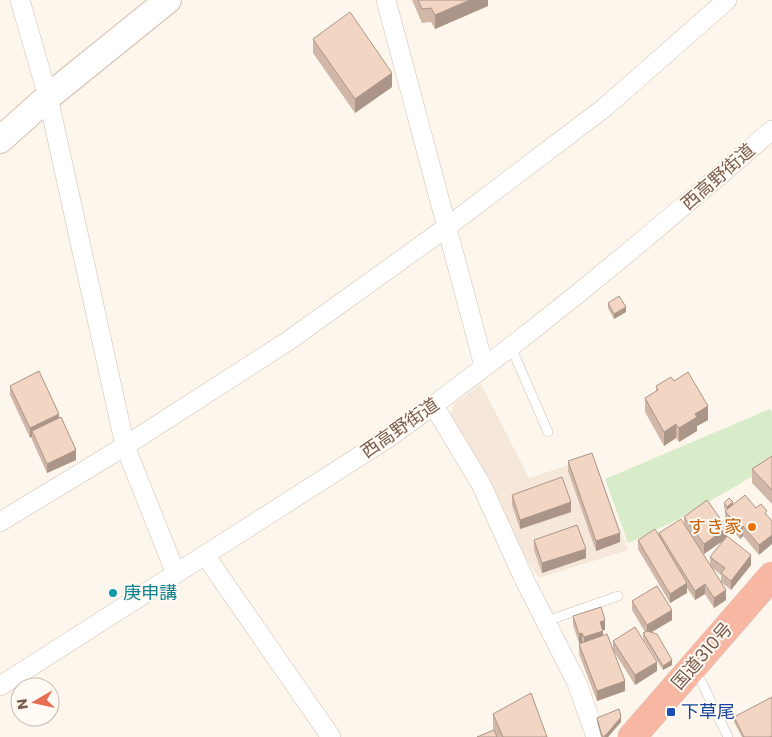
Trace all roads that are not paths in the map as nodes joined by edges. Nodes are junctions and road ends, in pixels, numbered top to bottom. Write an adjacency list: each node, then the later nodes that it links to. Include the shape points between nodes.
1 (20, 0): 5 (street)
2 (168, 0): 5 (street)
3 (386, 0): 8 (street)
4 (727, 0): 8 (street, via 604,108)
5 (48, 98): 7 (street); 13 (street)
6 (772, 130): 9 (street, 西高野街道, via 654,232)
7 (0, 140)
8 (447, 228): 10 (street); 13 (street, via 288,341)
9 (511, 346): 10 (street, 西高野街道); 12 (lane)
10 (484, 366): 11 (street, 西高野街道)
11 (434, 406): 15 (street, 西高野街道); 19 (street, via 481,484)
12 (548, 432)
13 (125, 446): 14 (street); 16 (street)
14 (0, 522)
15 (205, 555): 16 (street, 西高野街道); 23 (street)
16 (176, 574): 21 (street, 西高野街道)
17 (772, 576): 20 (highway, 国道310号)
18 (618, 596): 19 (lane)
19 (548, 623): 24 (street, via 578,683)
20 (691, 669): 22 (highway, 国道310号); 25 (lane, via 701,681)
21 (0, 686)
22 (642, 734)
23 (331, 737)
24 (596, 737)
25 (728, 737)

